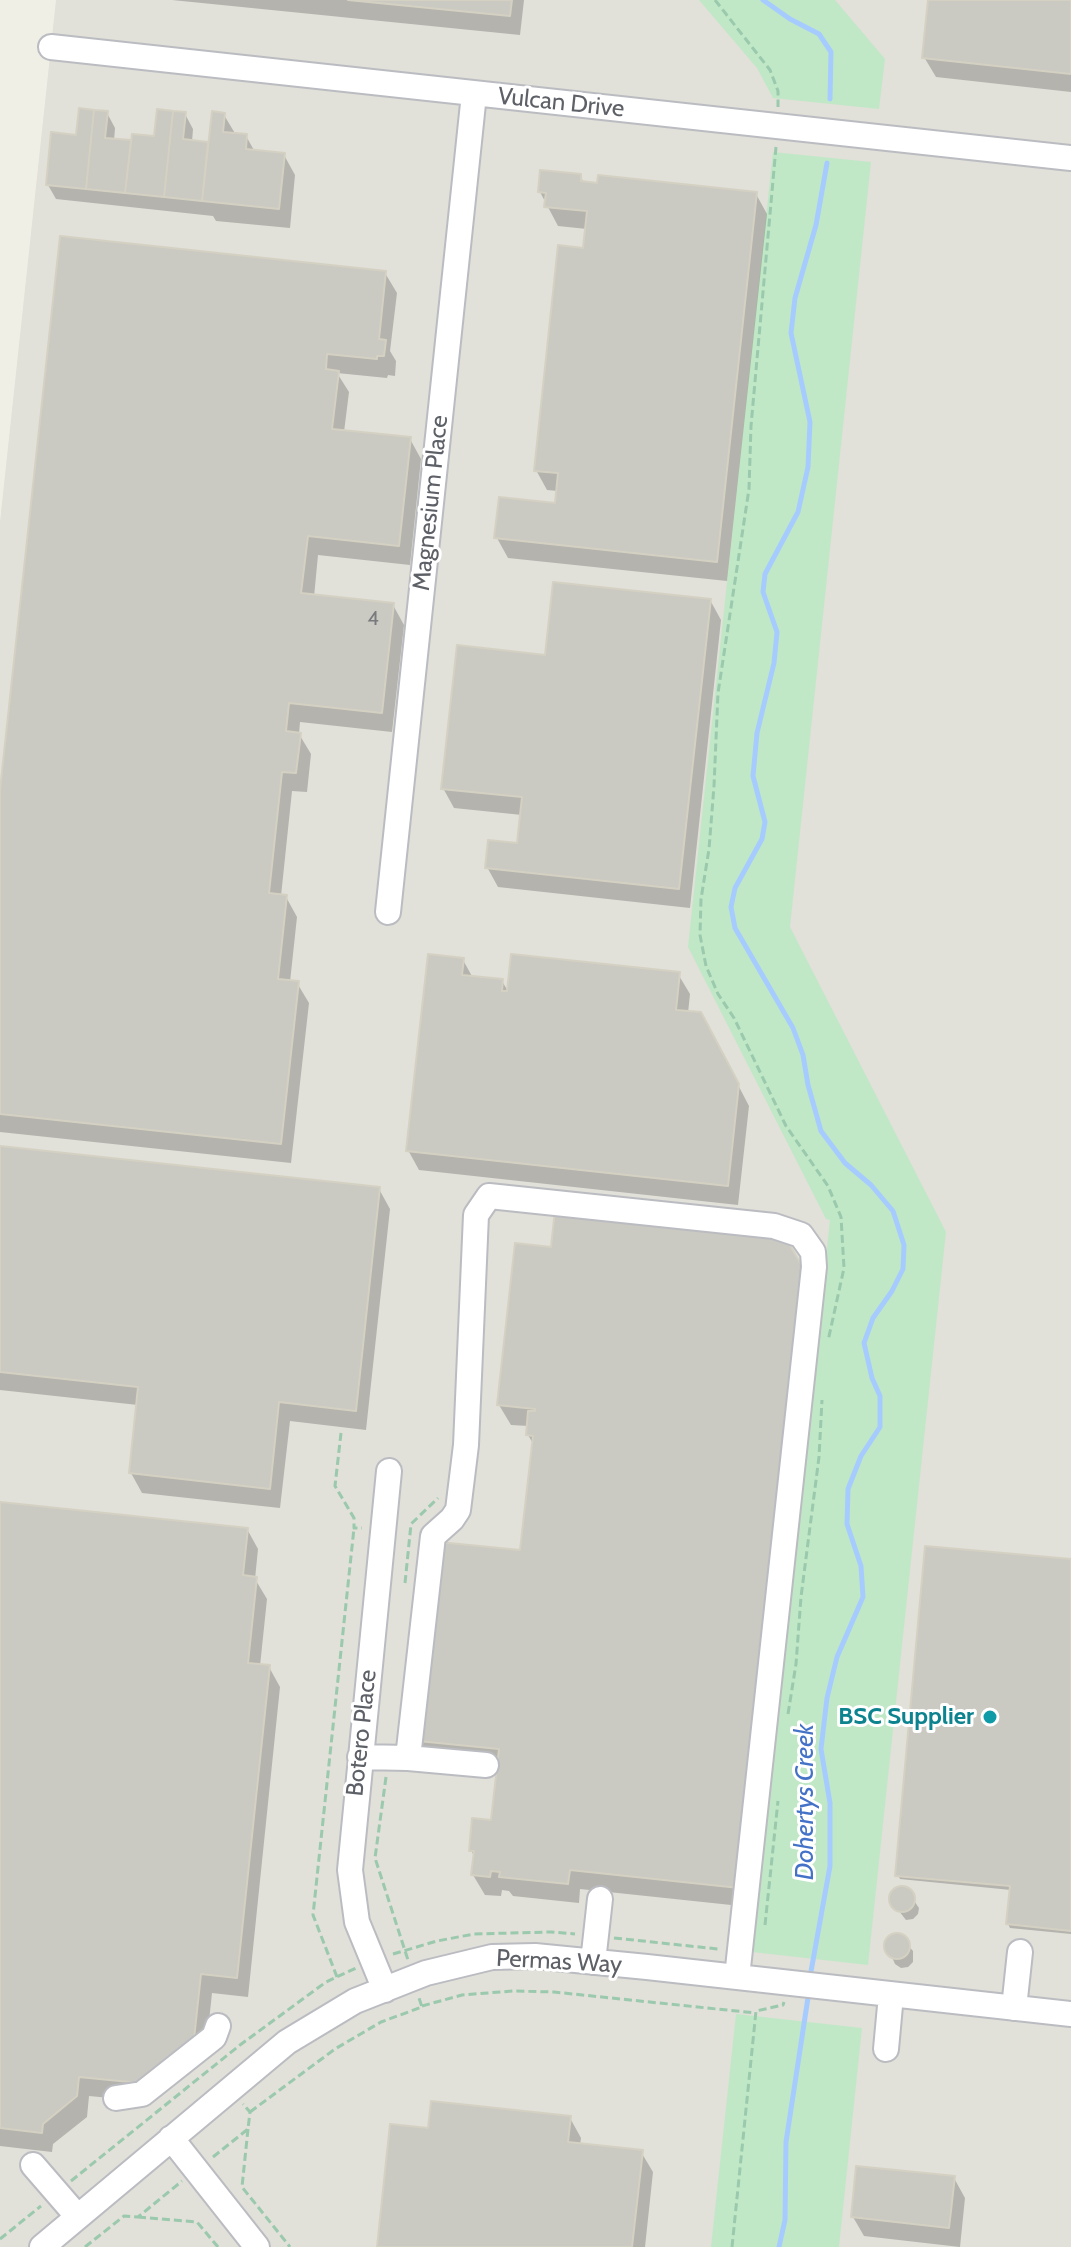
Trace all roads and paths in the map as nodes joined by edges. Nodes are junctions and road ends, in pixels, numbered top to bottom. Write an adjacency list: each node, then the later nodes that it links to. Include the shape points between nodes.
1 (715, 0): 4 (path, via 770,70 778,91)
2 (51, 47): 3 (street, Vulcan Drive)
3 (474, 94): 4 (street, Vulcan Drive); 6 (street, Magnesium Place)
4 (777, 126): 5 (street, Vulcan Drive); 7 (path, via 749,489 718,693 700,935 718,994 786,1126 828,1186 841,1217 844,1268)
5 (1071, 158)
6 (388, 912)
7 (826, 1350)
8 (822, 1395): 15 (path)
9 (341, 1433): 12 (path, via 335,1486 354,1518)
10 (389, 1471): 13 (street, Botero Place)
11 (439, 1498): 14 (path, via 411,1524)
12 (354, 1528): 13 (path); 24 (path, via 313,1915)
13 (383, 1529): 16 (street, Botero Place)
14 (404, 1593)
15 (787, 1717)
16 (360, 1757): 17 (street); 28 (street, Botero Place, via 352,1897)
17 (398, 1758): 18 (street); 25 (street, via 433,1536 458,1510 466,1445 476,1215 482,1204 489,1196 505,1196 774,1226 801,1235 813,1252 814,1267); 26 (path, via 375,1858)
18 (486, 1765)
19 (778, 1802): 21 (path)
20 (600, 1899): 23 (street)
21 (764, 1932)
22 (1020, 1952): 31 (street)
23 (593, 1962): 25 (street, Permas Way); 26 (street, Permas Way, via 492,1957)
24 (337, 1977)
25 (737, 1977): 27 (street, Permas Way)
26 (414, 1978): 28 (street, Permas Way); 30 (path)
27 (785, 1983): 29 (street, Permas Way); 32 (path, via 783,2005)
28 (385, 1990): 39 (street, Permas Way, via 355,2001 287,2042)
29 (891, 1995): 31 (street, Permas Way); 35 (street)
30 (422, 2006): 32 (path, via 462,1995 513,1991); 37 (path, via 335,2049)
31 (1014, 2008): 33 (street, Permas Way)
32 (756, 2013): 47 (path)
33 (1071, 2014)
34 (218, 2026): 36 (street, via 214,2037 142,2094)
35 (886, 2049)
36 (116, 2098)
37 (250, 2112)
38 (248, 2129): 46 (path, via 242,2187)
39 (171, 2138): 41 (street, Permas Way); 45 (street)
40 (33, 2165): 41 (street)
41 (78, 2217): 43 (street, Permas Way)
42 (138, 2217): 44 (path, via 197,2222)
43 (42, 2247)
44 (218, 2247)
45 (257, 2247)
46 (290, 2247)
47 (732, 2247)

